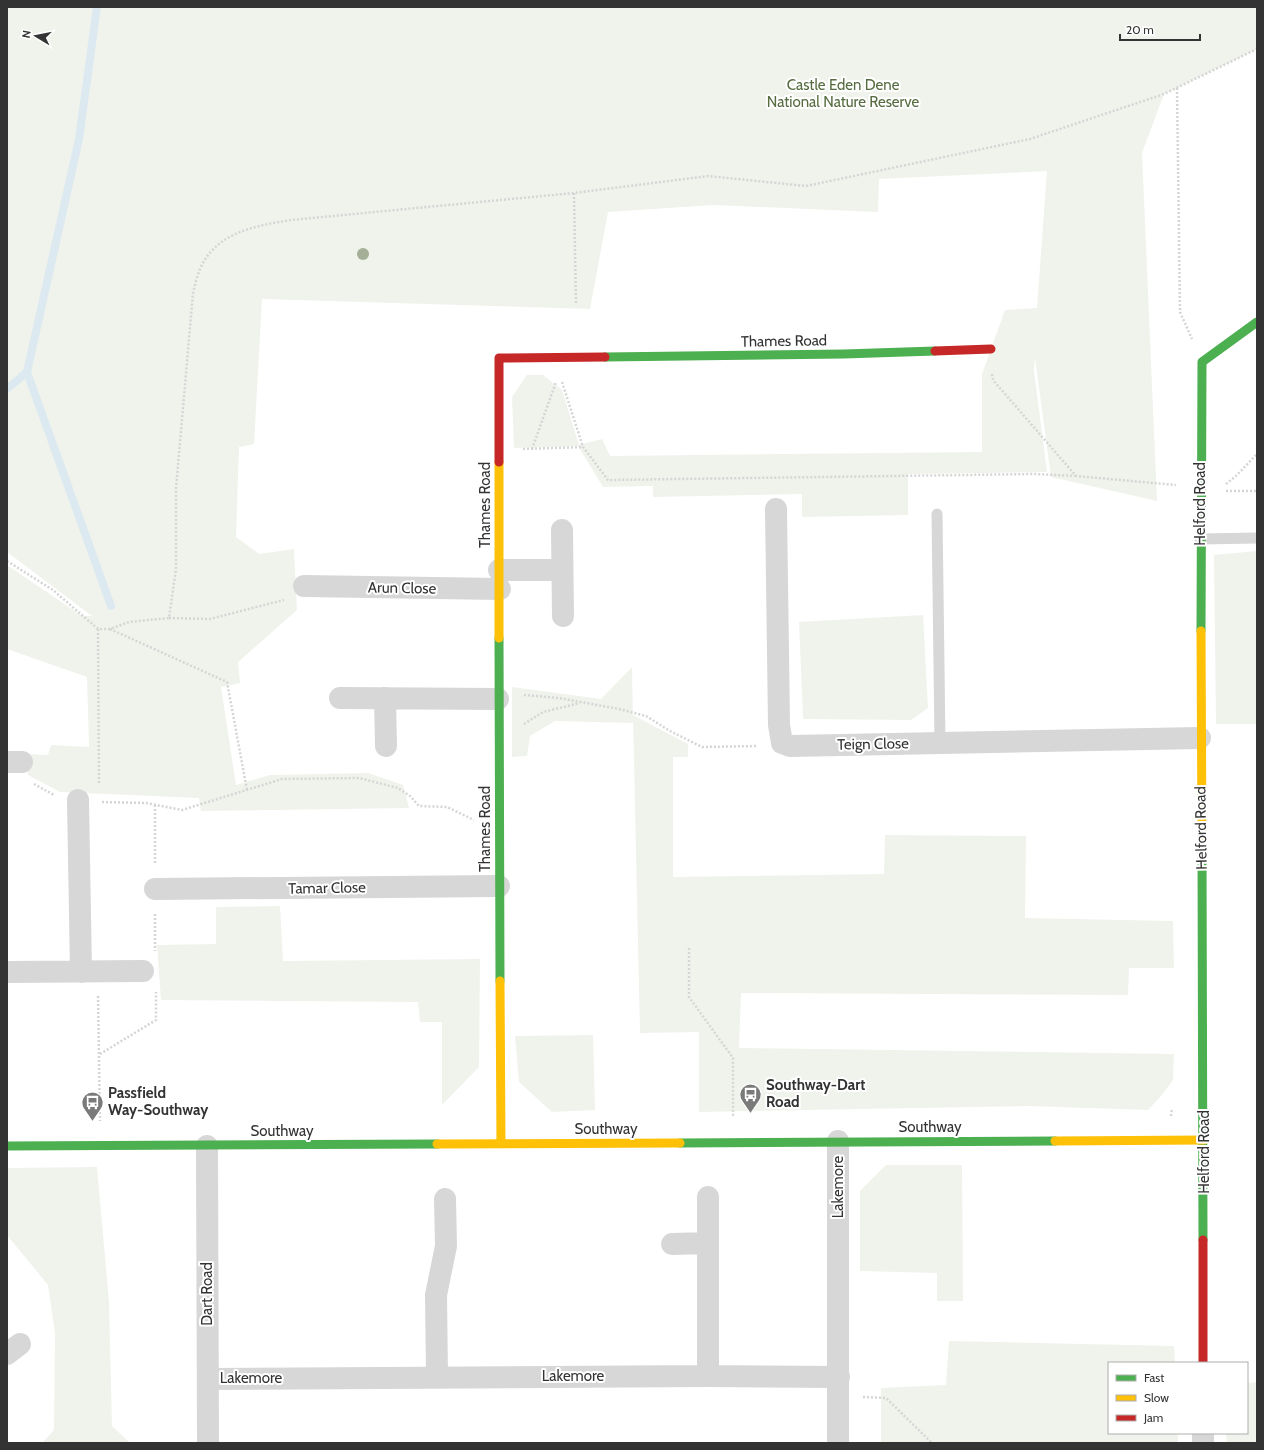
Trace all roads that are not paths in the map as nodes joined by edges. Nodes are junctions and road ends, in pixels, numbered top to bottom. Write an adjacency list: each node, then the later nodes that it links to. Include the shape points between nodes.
1 (1257, 322): 7 (street, Helford Road, via 1202,362)
2 (991, 349): 9 (street, Thames Road, via 844,354 499,358)
3 (776, 508): 16 (street, Teign Close, via 779,725 782,743 790,746)
4 (937, 514): 16 (lane)
5 (562, 530): 8 (street)
6 (1257, 538): 7 (lane)
7 (1200, 539): 15 (street, Helford Road)
8 (562, 570): 9 (street, Arun Close); 11 (street)
9 (500, 579): 10 (street, Arun Close); 14 (street, Thames Road)
10 (296, 593)
11 (563, 616)
12 (340, 698): 13 (street)
13 (385, 698): 14 (street); 17 (street)
14 (498, 698): 19 (street, Thames Road)
15 (1200, 738): 16 (street, Teign Close); 24 (street, Helford Road)
16 (940, 743)
17 (386, 746)
18 (88, 801): 23 (street)
19 (499, 886): 20 (street, Tamar Close); 26 (street, Thames Road)
20 (155, 889)
21 (149, 965): 23 (street)
22 (7, 972): 23 (street)
23 (89, 972)
24 (1204, 1140): 25 (street, Southway); 33 (street, Helford Road)
25 (838, 1141): 26 (street, Southway); 37 (street, Lakemore)
26 (501, 1144): 28 (street, Southway)
27 (7, 1146): 28 (street, Southway)
28 (207, 1146): 36 (street, Dart Road)
29 (708, 1196): 31 (street)
30 (445, 1199): 35 (street, via 446,1246 436,1295)
31 (708, 1243): 32 (street); 34 (street)
32 (672, 1244)
33 (1203, 1362)
34 (708, 1376): 35 (street, Lakemore); 37 (street, Lakemore)
35 (438, 1377): 36 (street, Lakemore)
36 (208, 1379): 38 (street, Dart Road)
37 (839, 1385): 39 (street, Lakemore)
38 (208, 1443)
39 (838, 1443)

